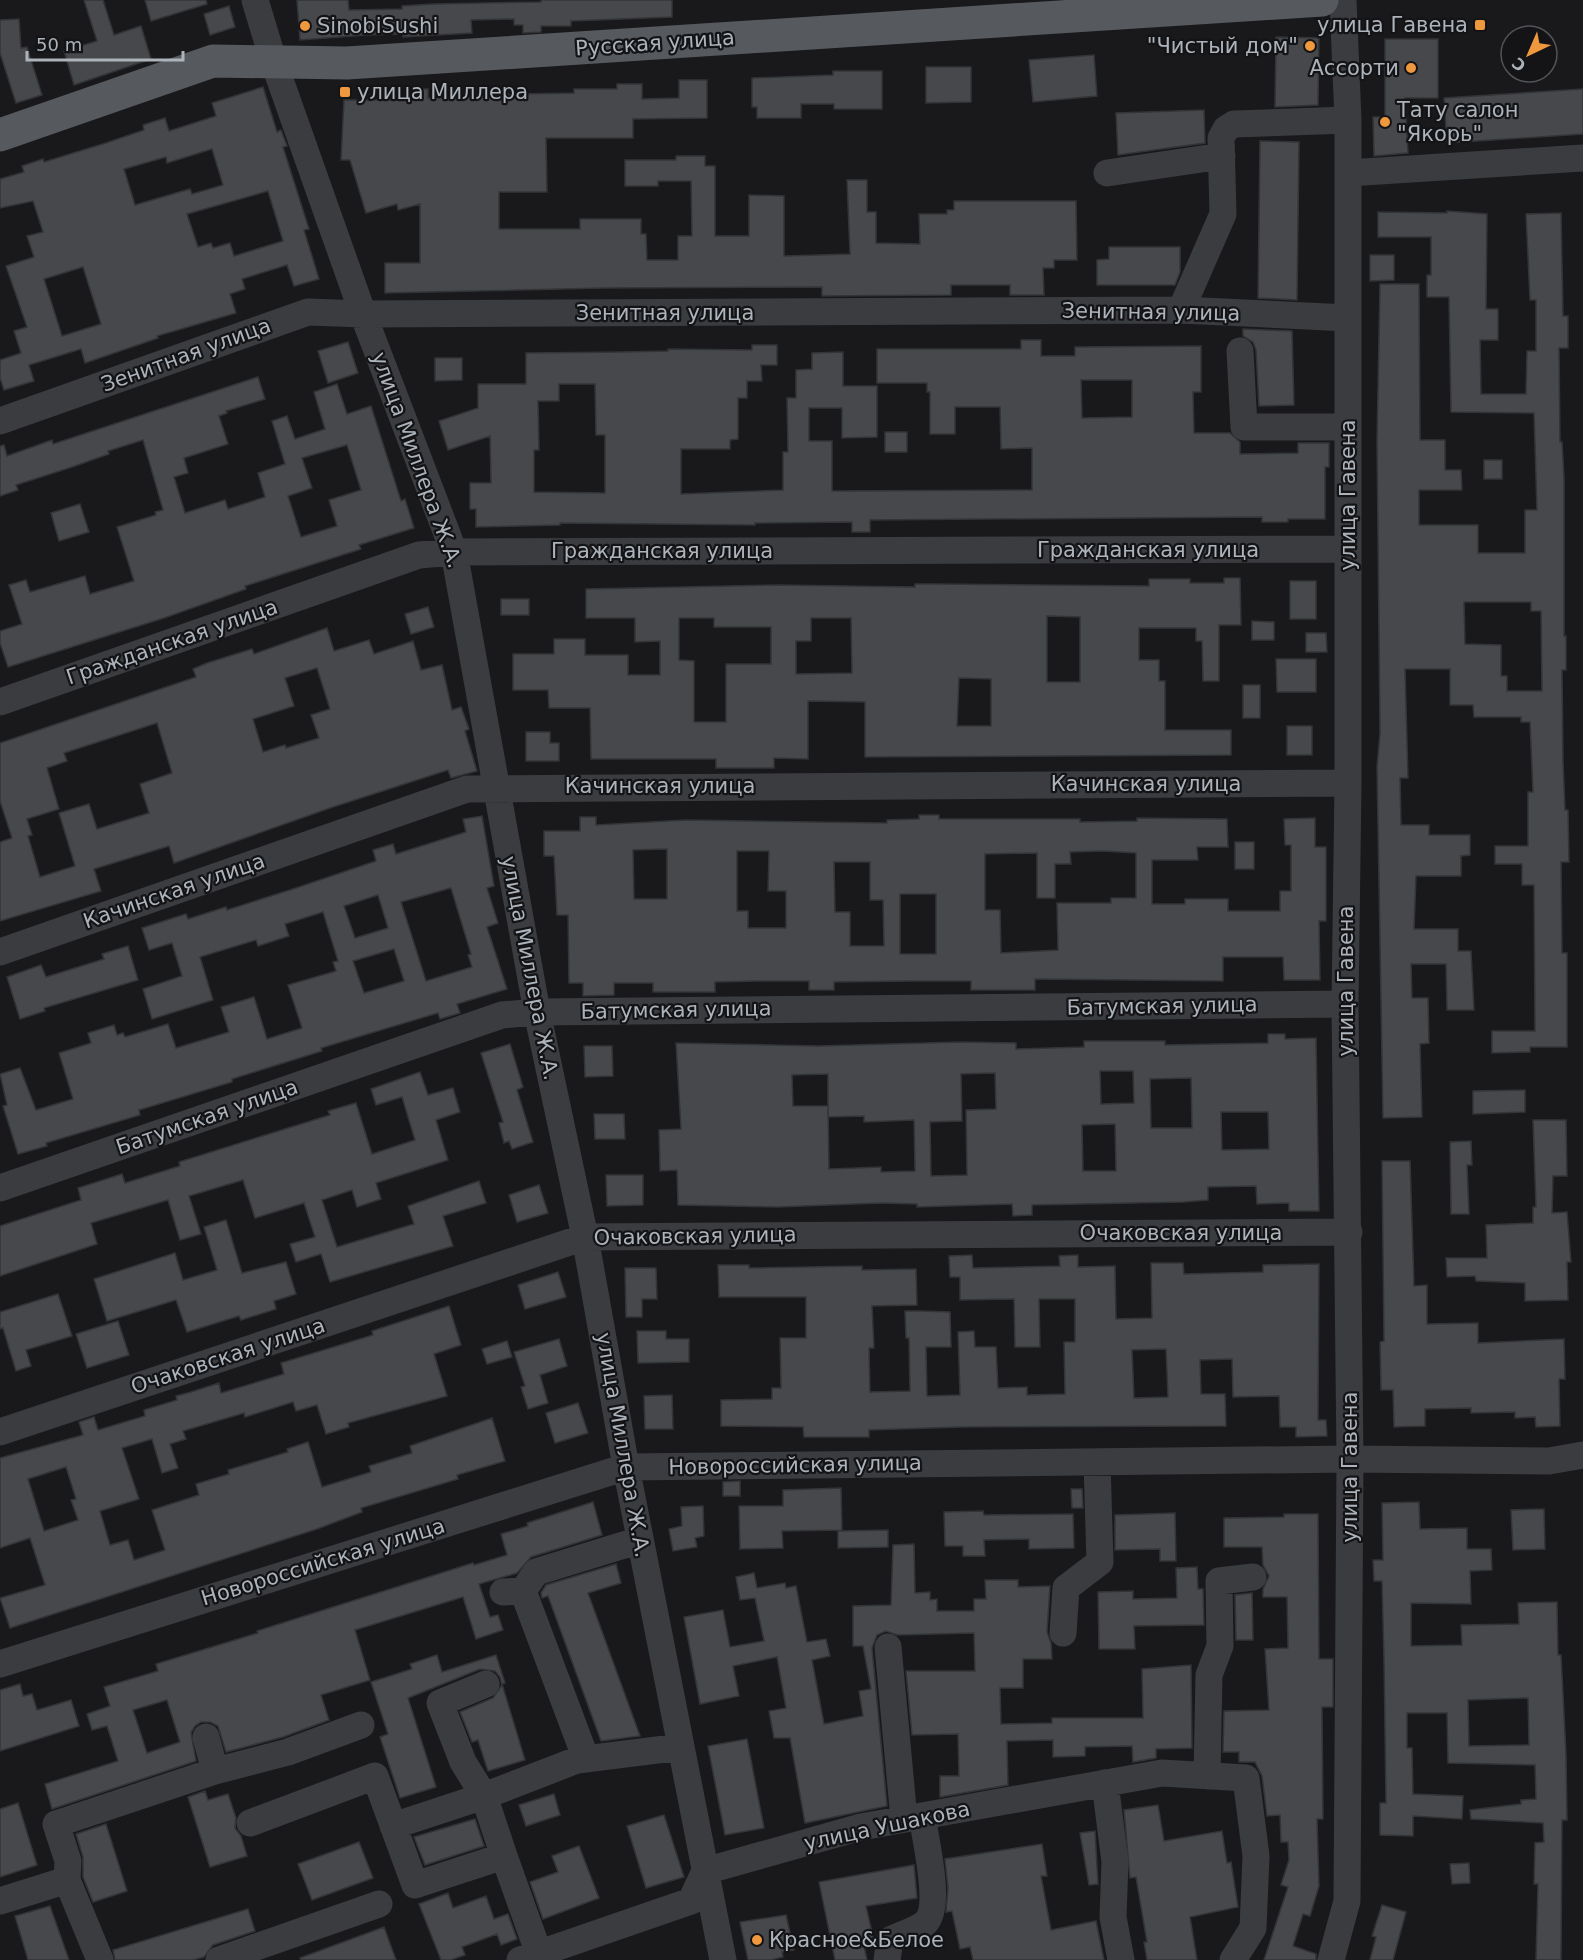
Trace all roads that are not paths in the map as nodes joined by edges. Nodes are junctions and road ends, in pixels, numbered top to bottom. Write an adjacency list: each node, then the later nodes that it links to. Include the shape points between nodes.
1 (255, 0): 4 (street, улица Миллера Ж.А.)
2 (1322, 0): 4 (main road, Русская улица, via 347,63)
3 (1343, 0): 5 (street, улица Гавена)
4 (273, 60): 6 (main road, Русская улица, via 213,61); 12 (street, улица Миллера Ж.А.)
5 (1348, 120): 7 (street, via 1234,123 1221,138); 10 (street, улица Гавена)
6 (0, 135)
7 (1222, 156): 9 (street); 11 (street, via 1223,214)
8 (1583, 158): 10 (street)
9 (1107, 173)
10 (1348, 173): 13 (street, улица Гавена)
11 (1181, 310): 12 (street, Зенитная улица); 13 (street, Зенитная улица)
12 (363, 314): 15 (street, Зенитная улица, via 308,312); 18 (street, улица Миллера Ж.А.)
13 (1348, 318): 16 (street, улица Гавена)
14 (1239, 351): 16 (street, via 1244,427)
15 (0, 421)
16 (1348, 427): 17 (street, улица Гавена)
17 (1348, 549): 18 (street, Гражданская улица); 20 (street, улица Гавена)
18 (454, 552): 19 (street, Гражданская улица, via 419,555); 21 (street, улица Миллера Ж.А.)
19 (0, 702)
20 (1348, 783): 21 (street, Качинская улица); 23 (street, улица Гавена)
21 (494, 787): 22 (street, Качинская улица, via 467,789); 24 (street, улица Миллера Ж.А.)
22 (0, 952)
23 (1345, 1004): 24 (street, Батумская улица); 26 (street, улица Гавена)
24 (537, 1012): 25 (street, Батумская улица, via 502,1015); 27 (street, улица Миллера Ж.А.)
25 (0, 1188)
26 (1349, 1232): 27 (street, Очаковская улица); 30 (street, улица Гавена)
27 (585, 1237): 28 (street, Очаковская улица); 32 (street, улица Миллера Ж.А.)
28 (0, 1432)
29 (1583, 1455): 30 (street, Новороссийская улица, via 1549,1461)
30 (1350, 1459): 31 (street, Новороссийская улица); 62 (street, улица Гавена, via 1347,1901)
31 (1097, 1462): 32 (street, Новороссийская улица); 35 (street, via 1100,1562 1066,1588)
32 (626, 1467): 33 (street, улица Миллера Ж.А.); 37 (street, Новороссийская улица)
33 (640, 1540): 41 (street, улица Миллера Ж.А.); 42 (street, via 536,1572 513,1592)
34 (1253, 1577): 44 (street, via 1219,1581 1220,1646 1209,1674)
35 (1063, 1633)
36 (888, 1647): 47 (street)
37 (0, 1664)
38 (486, 1684): 46 (street, via 440,1703 463,1762)
39 (362, 1725): 43 (street, via 288,1752)
40 (206, 1737): 43 (street)
41 (681, 1747): 42 (street); 51 (street, улица Миллера Ж.А.)
42 (586, 1760): 46 (street)
43 (215, 1771): 52 (street, via 56,1824 68,1861)
44 (1207, 1776): 45 (street, улица Ушакова, via 1162,1773); 61 (street, улица Ушакова, via 1246,1778 1256,1856 1253,1928)
45 (1105, 1783): 47 (street, улица Ушакова); 60 (street, via 1115,1862 1113,1917)
46 (484, 1796): 49 (street); 50 (street)
47 (913, 1818): 51 (street, улица Ушакова, via 861,1827); 59 (street, via 932,1882 933,1911 925,1924 890,1940)
48 (250, 1823): 49 (street, via 375,1776)
49 (393, 1826): 50 (street, via 414,1885)
50 (504, 1857): 55 (street)
51 (705, 1871): 55 (street, via 691,1901); 58 (street, улица Миллера Ж.А.)
52 (67, 1880): 53 (street); 56 (street)
53 (0, 1901)
54 (379, 1904): 57 (street)
55 (530, 1957)
56 (100, 1960)
57 (219, 1960)
58 (723, 1960)
59 (887, 1960)
60 (1121, 1960)
61 (1233, 1960)
62 (1331, 1960)

